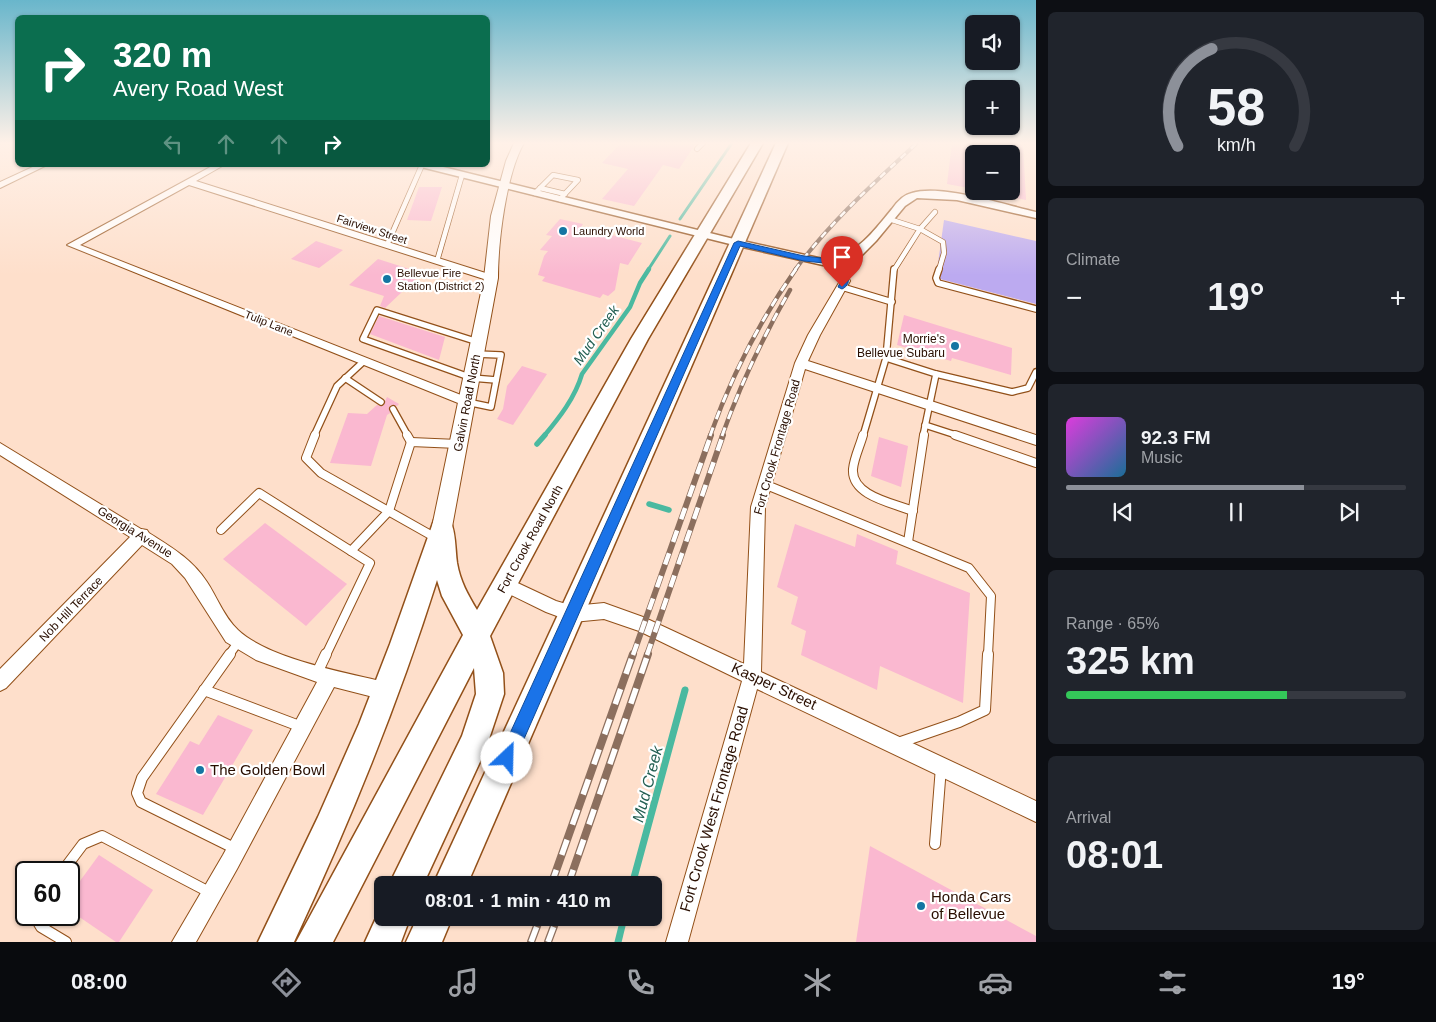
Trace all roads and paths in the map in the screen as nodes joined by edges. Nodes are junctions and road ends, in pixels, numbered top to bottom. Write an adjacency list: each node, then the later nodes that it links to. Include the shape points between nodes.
1 (180, 187): 30 (street, Tulip Lane, via 72,245)
2 (205, 187): 21 (street, Fairview Street)
3 (413, 187): 21 (lane)
4 (459, 187): 22 (lane)
5 (499, 187): 11 (street)
6 (512, 187): 11 (main road, Galvin Road North)
7 (542, 187): 12 (lane)
8 (571, 187): 13 (lane)
9 (731, 187): 19 (main road, Fort Crook Road North)
10 (763, 187): 20 (main road)
11 (511, 191): 12 (street); 24 (main road, Galvin Road North, via 491,246)
12 (538, 191): 13 (street)
13 (562, 197): 19 (street)
14 (935, 212): 18 (lane)
15 (1036, 215): 16 (street, via 958,198 918,194 906,199)
16 (889, 219): 18 (lane); 23 (street, via 860,252)
17 (508, 227): 24 (main road, Galvin Road North, via 502,254)
18 (920, 229): 26 (lane, via 894,268); 27 (lane, via 938,236 944,243 936,278 938,283)
19 (702, 235): 20 (street); 56 (main road, Fort Crook Road North, via 602,406)
20 (738, 243): 23 (street); 57 (main road)
21 (387, 245): 22 (street, Fairview Street)
22 (437, 261): 24 (street, Fairview Street)
23 (836, 262): 25 (street, via 845,281)
24 (491, 278): 28 (main road, Galvin Road North)
25 (842, 287): 26 (lane); 31 (street, Fort Crook Frontage Road)
26 (892, 302): 29 (lane)
27 (1036, 309)
28 (478, 348): 35 (main road, Galvin Road North); 35 (lane, via 378,310 363,339); 36 (lane, via 501,355)
29 (886, 358): 33 (lane); 37 (lane)
30 (364, 361): 34 (lane); 39 (street, Tulip Lane)
31 (801, 363): 37 (street); 48 (street, Fort Crook Frontage Road)
32 (1036, 372): 33 (lane, via 1030,387 1012,392)
33 (936, 374): 40 (lane)
34 (345, 378): 38 (lane); 50 (lane, via 337,386 306,458 322,473)
35 (472, 378): 36 (lane); 39 (main road, Galvin Road North)
36 (496, 380): 39 (lane, via 491,407)
37 (878, 388): 40 (street); 49 (lane, via 853,470 857,485 863,492)
38 (382, 402)
39 (467, 402): 45 (main road, Galvin Road North)
40 (929, 405): 42 (lane); 43 (street)
41 (393, 409): 44 (lane)
42 (925, 425): 47 (lane); 49 (lane)
43 (1036, 440)
44 (411, 442): 45 (lane); 50 (lane)
45 (459, 444): 52 (main road, Galvin Road North)
46 (0, 448): 53 (street, Georgia Avenue)
47 (1036, 463)
48 (764, 484): 54 (lane); 61 (street, Fort Crook Frontage Road, via 756,520)
49 (913, 510): 54 (lane)
50 (389, 511): 52 (lane); 55 (lane)
51 (221, 530): 55 (lane, via 259,493)
52 (440, 533): 58 (main road, via 451,588); 64 (main road)
53 (142, 535): 59 (street, Georgia Avenue, via 189,571 222,624); 62 (street, Nob Hill Terrace)
54 (908, 542): 66 (lane, via 970,568 991,596 985,710)
55 (351, 551): 60 (lane, via 370,563)
56 (505, 584): 57 (street, Kasper Street); 58 (main road, Fort Crook Road North)
57 (572, 614): 61 (street, Kasper Street, via 604,611 618,615); 73 (main road)
58 (477, 636): 72 (main road, via 489,673 490,694 485,715); 82 (main road, Fort Crook Road North)
59 (239, 641): 60 (street, Georgia Avenue, via 263,654); 63 (lane)
60 (323, 675): 64 (street, Georgia Avenue); 65 (street)
61 (752, 676): 66 (street, Kasper Street); 78 (street, Fort Crook West Frontage Road)
62 (0, 682)
63 (204, 690): 65 (lane); 70 (lane, via 142,778 136,789 137,796 141,802)
64 (386, 691): 81 (main road, via 348,785)
65 (304, 727): 70 (street)
66 (895, 744): 67 (street, Kasper Street)
67 (941, 766): 68 (street, Kasper Street); 69 (lane)
68 (1036, 812)
69 (935, 844)
70 (237, 850): 74 (street)
71 (70, 861): 74 (lane, via 82,844 90,838 102,836)
72 (410, 876)
73 (454, 876)
74 (212, 893): 80 (street)
75 (40, 926): 79 (lane)
76 (390, 926): 83 (main road)
77 (431, 926): 84 (main road)
78 (679, 941)
79 (66, 942)
80 (183, 942)
81 (276, 942)
82 (314, 942)
83 (383, 942)
84 (424, 942)

